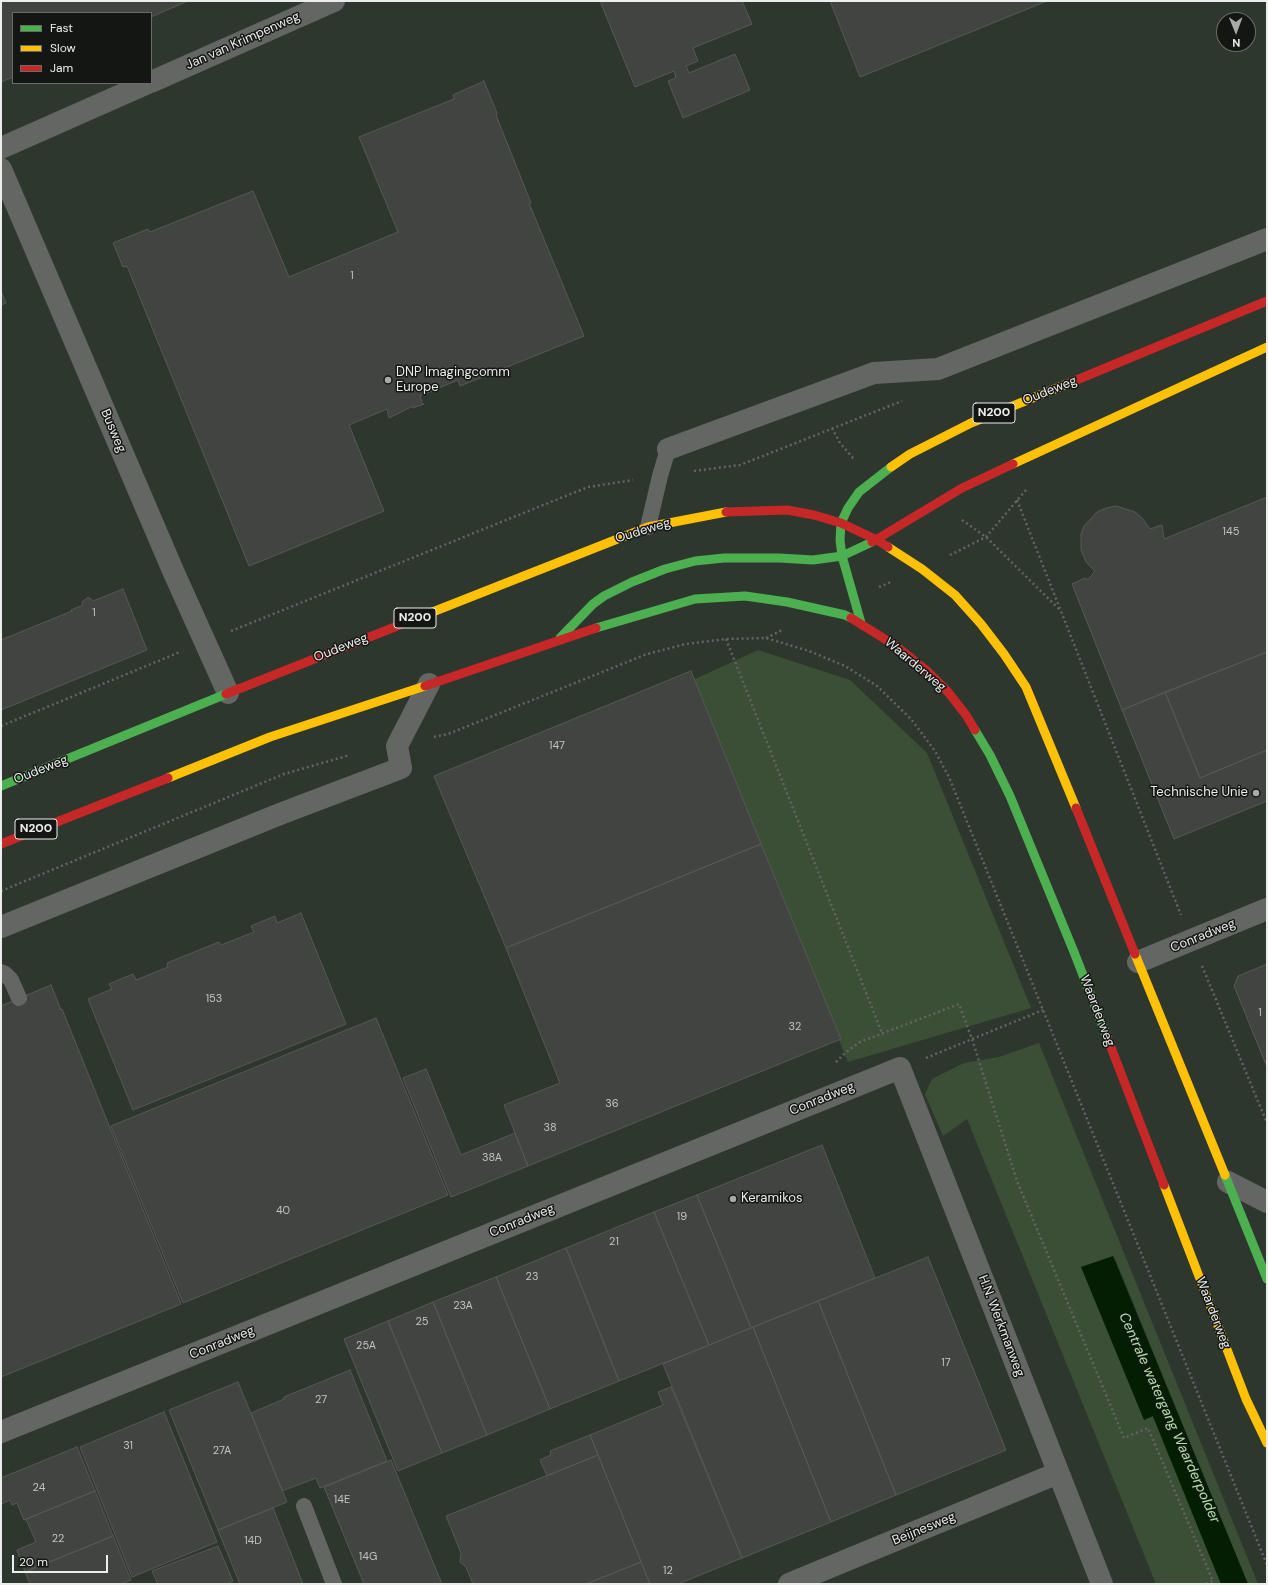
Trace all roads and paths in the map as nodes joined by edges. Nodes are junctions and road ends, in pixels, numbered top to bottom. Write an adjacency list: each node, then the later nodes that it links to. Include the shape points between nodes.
1 (334, 1): 2 (street, Jan van Krimpenweg)
2 (152, 82)
3 (146, 84): 4 (street)
4 (1, 148)
5 (1, 169): 21 (street, Busweg)
6 (1267, 239): 10 (street, via 938,369 874,373)
7 (1267, 301): 13 (main road, Oudeweg / N200, via 939,438 883,472 859,492)
8 (1267, 347): 16 (main road, N200, via 962,488)
9 (908, 398): 11 (path, via 740,465)
10 (668, 449): 11 (lane)
11 (660, 476): 14 (lane); 21 (path, via 588,487)
12 (1017, 500): 18 (path)
13 (841, 523): 14 (main road, Oudeweg / N200, via 787,510 753,510 719,512); 16 (main road); 17 (main road)
14 (648, 527): 24 (main road, Oudeweg / N200)
15 (986, 537): 18 (path)
16 (877, 540): 17 (main road, N200); 34 (main road, via 922,569 955,595 990,636 1026,687)
17 (842, 556): 19 (main road); 22 (main road, N200, via 813,560 724,558 694,561 665,569 604,596)
18 (1062, 612): 33 (path)
19 (861, 623): 22 (main road, via 838,613 787,602 745,596 723,596 694,599); 47 (main road, Waarderweg, via 926,670 948,692 966,715 990,755 1010,796 1074,952 1246,1399)
20 (726, 639): 26 (path, via 686,644 647,654 448,734); 37 (path, via 766,638 809,651 845,666 877,686 911,719 935,750 949,777); 38 (path)
21 (205, 642): 24 (street, Busweg); 25 (path)
22 (556, 642): 23 (main road, N200)
23 (430, 684): 26 (street); 29 (main road, N200, via 270,737)
24 (228, 693): 28 (main road, Oudeweg / N200)
25 (1, 726)
26 (397, 746): 32 (street, via 401,768)
27 (356, 754): 30 (path, via 284,774)
28 (1, 786)
29 (1, 844)
30 (1, 891)
31 (1267, 910): 33 (street, Conradweg)
32 (1, 927)
33 (1191, 940): 34 (street, Conradweg); 42 (path)
34 (1138, 962): 43 (main road)
35 (1, 972): 36 (lane, via 11,980)
36 (19, 998)
37 (1043, 1010): 39 (path); 50 (path)
38 (882, 1033): 39 (path, via 959,1004); 41 (path, via 860,1042 830,1068)
39 (972, 1039): 40 (path); 54 (path, via 1017,1181 1124,1438 1148,1428 1213,1581)
40 (900, 1068): 41 (street, Conradweg); 48 (street, H.N. Werkmanweg)
41 (840, 1092): 46 (street, Conradweg)
42 (1267, 1122)
43 (1228, 1182): 44 (street); 45 (main road)
44 (1267, 1202)
45 (1267, 1279)
46 (1, 1432)
47 (1267, 1443)
48 (1058, 1473): 52 (street, Beijnesweg); 53 (street, H.N. Werkmanweg)
49 (304, 1506): 51 (lane)
50 (1267, 1565)
51 (334, 1584)
52 (789, 1584)
53 (1102, 1584)
54 (1205, 1584)

